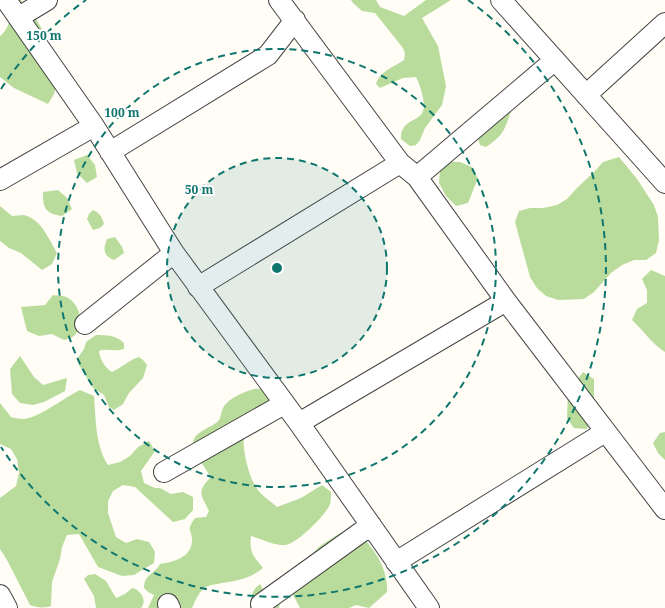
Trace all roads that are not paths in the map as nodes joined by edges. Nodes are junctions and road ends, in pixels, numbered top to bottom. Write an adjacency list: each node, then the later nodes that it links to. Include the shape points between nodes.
1 (6, 0): 5 (street)
2 (47, 0): 5 (street)
3 (279, 0): 6 (street)
4 (501, 0): 8 (street)
5 (19, 17): 10 (street)
6 (295, 20): 11 (street, via 268,55); 12 (street)
7 (665, 23): 9 (street)
8 (554, 60): 9 (street); 13 (street)
9 (586, 95): 15 (street)
10 (94, 126): 11 (street); 14 (street)
11 (110, 152): 16 (street)
12 (400, 163): 13 (street); 17 (street)
13 (417, 177): 18 (street)
14 (0, 180)
15 (665, 183)
16 (174, 253): 17 (street); 19 (street)
17 (198, 287): 20 (street)
18 (506, 301): 21 (street); 22 (street)
19 (85, 324)
20 (284, 404): 21 (street); 23 (street)
21 (299, 423): 25 (street)
22 (606, 432): 24 (street); 26 (street)
23 (164, 472)
24 (665, 509)
25 (371, 525): 26 (street); 28 (street)
26 (396, 562): 30 (street)
27 (0, 595): 29 (street)
28 (261, 604)
29 (7, 608)
30 (429, 608)

